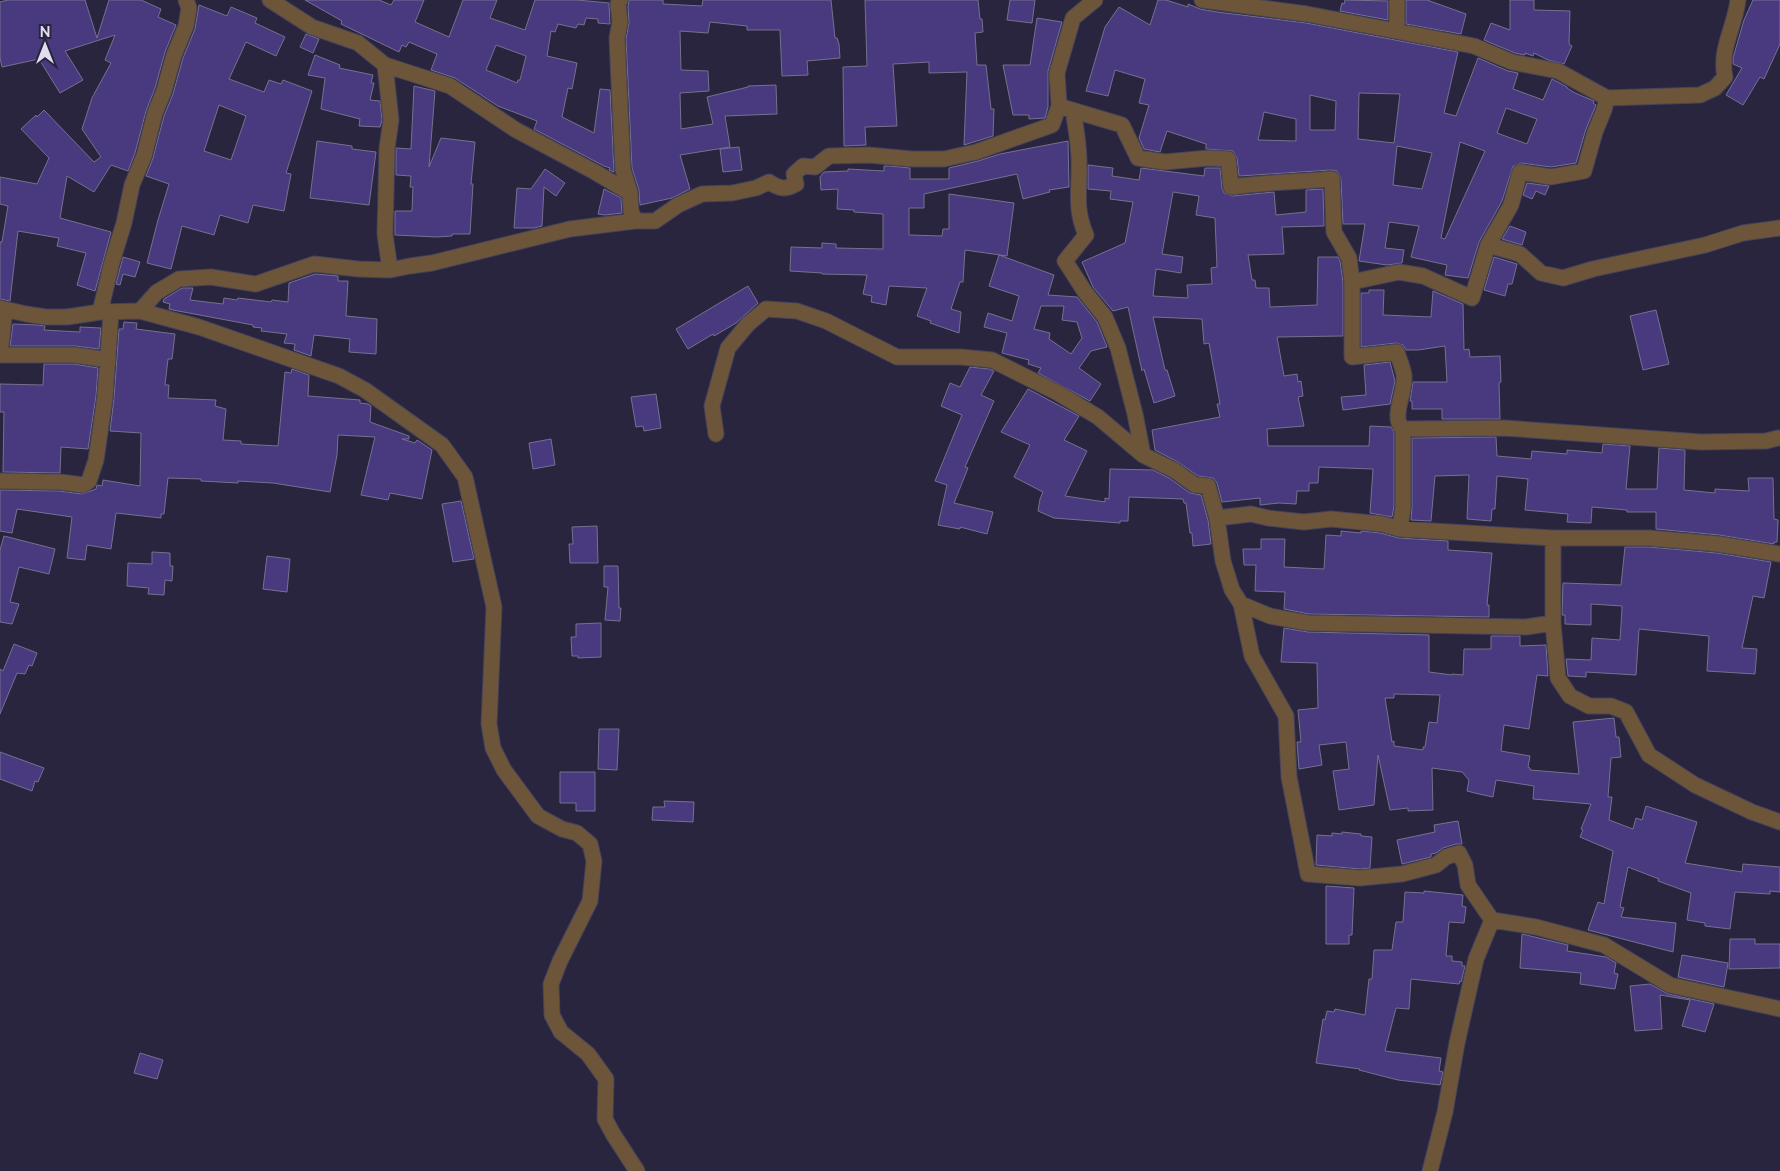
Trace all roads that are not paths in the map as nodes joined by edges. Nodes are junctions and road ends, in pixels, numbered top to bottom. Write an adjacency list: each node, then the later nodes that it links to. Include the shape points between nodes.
1 (186, 0): 20 (street, via 189,8 186,26 132,185 112,262)
2 (270, 0): 9 (street, via 312,27 358,43)
3 (620, 0): 12 (street, via 618,38 623,170)
4 (1094, 0): 11 (street, via 1073,18 1057,73)
5 (1202, 0): 8 (street, via 1307,14)
6 (1397, 0): 8 (street)
7 (1738, 0): 10 (street, via 1722,65 1725,77 1715,88 1700,95)
8 (1397, 31): 10 (street, via 1474,46 1512,62 1558,71)
9 (385, 65): 12 (street, via 450,86 516,130); 16 (street, via 391,120 385,226)
10 (1607, 98): 15 (street, via 1584,171 1551,176 1520,172 1510,205)
11 (1066, 109): 13 (street, via 1052,125 976,152 944,159 829,156 815,167 803,166 794,174 796,184 788,189 780,189 770,182 732,193 702,194 655,221); 17 (street, via 1122,125 1138,158 1165,162 1228,159 1231,187 1332,179 1334,232 1349,258); 26 (street, via 1078,136 1077,192 1086,235 1066,260 1105,318 1118,348)
12 (630, 193): 13 (street)
13 (635, 221): 16 (street, via 570,229 432,263)
14 (1780, 228): 15 (street, via 1743,233 1563,278 1541,273 1520,254)
15 (1488, 245): 17 (street, via 1472,298 1423,276 1399,272)
16 (390, 270): 19 (street, via 314,264 256,284 211,277 179,279 158,292)
17 (1352, 282): 23 (street, via 1352,357 1397,352 1404,374 1397,418)
18 (2, 308): 20 (street, via 46,317); 21 (street)
19 (140, 311): 20 (street); 37 (street, via 242,341 339,376 365,390 442,445 466,477 494,607 489,724 493,748 504,770 538,816 562,830 577,833 590,844 594,861 590,901 551,984 552,1015 561,1032 588,1054 606,1079 605,1119)
20 (106, 312): 22 (street)
21 (0, 355): 22 (street, via 75,355)
22 (108, 360): 27 (street, via 96,460 89,481 84,485)
23 (1403, 429): 25 (street, via 1504,428 1701,442); 29 (street)
24 (716, 434): 26 (street, via 712,406 728,348 766,309 797,311 826,321 897,357 992,360 1098,417)
25 (1778, 438)
26 (1143, 455): 28 (street, via 1195,485 1208,486)
27 (0, 482)
28 (1217, 518): 29 (street, via 1251,514 1295,521 1331,519 1382,524); 32 (street, via 1223,561 1232,590)
29 (1400, 529): 30 (street)
30 (1553, 538): 31 (street, via 1649,538); 33 (street)
31 (1780, 554)
32 (1241, 604): 33 (street, via 1270,616 1308,623 1526,627); 35 (street, via 1252,656 1286,716 1289,777 1308,874 1360,878 1402,874 1436,865 1459,853 1465,865 1468,885)
33 (1553, 622): 34 (street, via 1558,678 1570,696 1588,706 1611,706 1626,712 1649,755 1695,785)
34 (1780, 822)
35 (1492, 920): 36 (street, via 1536,927 1604,946 1670,985); 38 (street, via 1476,959)
36 (1780, 1010)
37 (637, 1171)
38 (1430, 1171)

